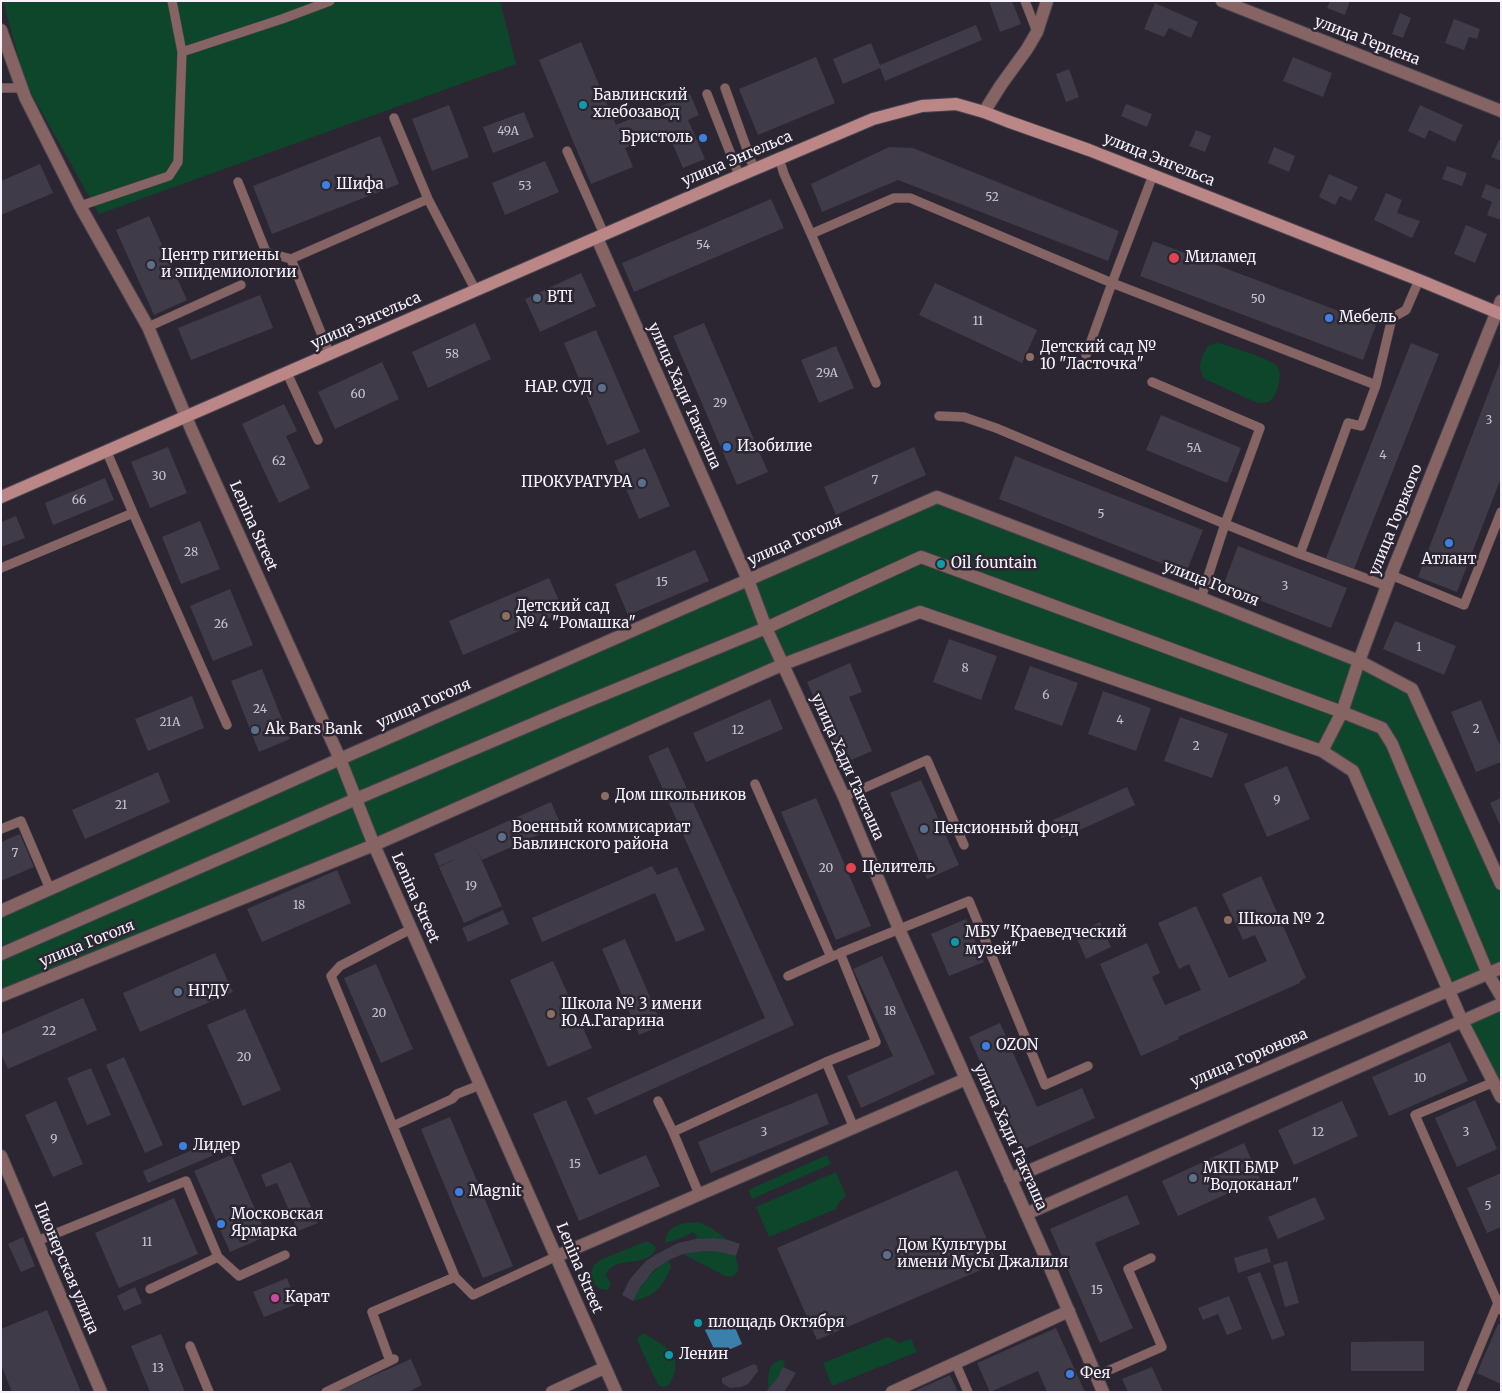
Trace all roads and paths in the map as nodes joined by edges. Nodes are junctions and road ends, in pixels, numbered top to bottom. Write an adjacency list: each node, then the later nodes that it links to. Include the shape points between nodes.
1 (172, 1): 8 (lane)
2 (330, 1): 8 (lane)
3 (1025, 1): 7 (lane)
4 (1047, 1): 7 (street)
5 (1222, 1): 13 (street, улица Герцена)
6 (1, 30): 10 (street, Lenina Street)
7 (1038, 32): 14 (street)
8 (182, 52): 23 (lane, via 178,162 169,176)
9 (1, 88): 10 (lane)
10 (22, 88): 23 (street, Lenina Street)
11 (725, 88): 18 (lane)
12 (707, 94): 19 (lane)
13 (1501, 111)
14 (984, 112): 17 (street, улица Энгельса, via 956,104 922,106 873,119); 20 (street, улица Энгельса)
15 (394, 118): 22 (lane)
16 (567, 151): 25 (lane)
17 (779, 158): 18 (street, улица Энгельса); 24 (lane)
18 (754, 169): 19 (street, улица Энгельса)
19 (739, 175): 25 (street, улица Энгельса)
20 (1153, 175): 27 (street, улица Энгельса); 28 (lane)
21 (238, 182): 26 (lane, via 266,252)
22 (428, 199): 26 (lane); 30 (lane)
23 (80, 206): 32 (street, Lenina Street)
24 (811, 234): 28 (lane, via 894,198 910,198); 37 (lane)
25 (601, 236): 30 (street, улица Энгельса); 49 (street, улица Хади Такташа)
26 (291, 259): 33 (lane)
27 (1419, 280): 31 (street, улица Энгельса); 38 (lane, via 1406,310 1392,318)
28 (1112, 282): 34 (lane); 38 (lane)
29 (241, 285): 32 (lane)
30 (476, 291): 33 (street, улица Энгельса)
31 (1499, 309): 50 (street, улица Горького)
32 (148, 327): 39 (street, Lenina Street)
33 (330, 355): 35 (street, улица Энгельса)
34 (1086, 355)
35 (287, 373): 39 (street, улица Энгельса); 41 (lane)
36 (1152, 382): 46 (lane, via 1260,428)
37 (876, 383)
38 (1376, 385): 47 (lane, via 1361,426 1348,423)
39 (186, 416): 42 (street, улица Энгельса); 58 (street, Lenina Street)
40 (939, 416): 46 (lane, via 964,417 996,428)
41 (318, 440)
42 (106, 450): 43 (street, улица Энгельса); 45 (lane)
43 (1, 497)
44 (1501, 512): 50 (lane, via 1464,605)
45 (133, 513): 48 (lane); 56 (lane)
46 (1225, 524): 47 (lane); 51 (lane)
47 (1300, 554): 50 (lane)
48 (1, 568)
49 (748, 580): 51 (street, улица Гоголя, via 937,496); 52 (street, улица Хади Такташа); 58 (street, улица Гоголя)
50 (1390, 580): 53 (street, улица Горького)
51 (1201, 598): 53 (street, улица Гоголя)
52 (766, 628): 54 (street, улица Хади Такташа); 55 (street, via 921,557); 61 (street)
53 (1359, 660): 55 (street, улица Горького); 65 (street, улица Гоголя, via 1412,689)
54 (784, 664): 57 (street, улица Гоголя, via 920,612); 60 (street, улица Хади Такташа); 64 (street, улица Гоголя)
55 (1342, 712): 57 (street, улица Горького); 73 (street, via 1382,728 1392,744)
56 (227, 725)
57 (1322, 751): 75 (street, улица Гоголя, via 1353,771)
58 (340, 759): 61 (street, Lenina Street); 66 (street, улица Гоголя)
59 (755, 784): 71 (lane)
60 (844, 797): 63 (lane, via 927,760); 69 (street, улица Хади Такташа)
61 (356, 799): 64 (street, Lenina Street); 70 (street)
62 (1, 829): 66 (lane, via 22,820)
63 (964, 845)
64 (374, 846): 68 (street, Lenina Street); 76 (street, улица Гоголя)
65 (1501, 884)
66 (50, 889): 67 (street, улица Гоголя)
67 (1, 911)
68 (411, 929): 84 (street, Lenina Street); 87 (lane, via 340,966 331,976)
69 (899, 929): 71 (lane); 81 (lane, via 969,901 1045,1085); 82 (street, улица Хади Такташа)
70 (1, 954)
71 (836, 955): 74 (lane); 80 (lane, via 876,1042)
72 (1501, 968): 73 (street, улица Горюнова)
73 (1488, 974): 75 (street, улица Горюнова); 77 (street)
74 (788, 976)
75 (1449, 990): 79 (street, улица Гоголя); 91 (street, улица Горюнова)
76 (1, 996)
77 (1501, 996)
78 (1501, 1004): 79 (street)
79 (1462, 1021): 83 (street, улица Гоголя); 93 (street)
80 (826, 1062): 88 (lane); 89 (lane)
81 (1088, 1066)
82 (966, 1079): 88 (street); 91 (street, улица Хади Такташа)
83 (1494, 1082): 85 (street, улица Гоголя); 101 (lane, via 1415,1115)
84 (480, 1084): 87 (lane); 96 (street, Lenina Street)
85 (1501, 1097)
86 (658, 1101): 89 (lane)
87 (393, 1126): 99 (lane)
88 (854, 1128): 92 (street)
89 (673, 1132): 92 (lane)
90 (1, 1156): 94 (street, Пионерская улица)
91 (1010, 1179): 93 (street, улица Хади Такташа)
92 (699, 1194): 96 (street)
93 (1026, 1214): 102 (street, улица Хади Такташа)
94 (37, 1241): 97 (lane, via 186,1181); 107 (street, Пионерская улица)
95 (285, 1255): 97 (lane, via 239,1276)
96 (557, 1256): 99 (lane, via 473,1295); 105 (street, Lenina Street)
97 (218, 1257): 100 (lane)
98 (1151, 1258): 106 (lane, via 1128,1269 1162,1347)
99 (455, 1278): 109 (lane, via 372,1312 392,1360)
100 (150, 1289)
101 (1499, 1306): 115 (lane)
102 (1069, 1311): 104 (street); 106 (street, улица Хади Такташа)
103 (190, 1346): 108 (lane)
104 (955, 1362): 112 (street); 113 (lane)
105 (604, 1368): 110 (street); 111 (street, Lenina Street)
106 (1096, 1376): 114 (street, улица Хади Такташа)
107 (101, 1392)
108 (209, 1392)
109 (326, 1392)
110 (552, 1392)
111 (616, 1392)
112 (892, 1392)
113 (968, 1392)
114 (1103, 1392)
115 (1461, 1392)

